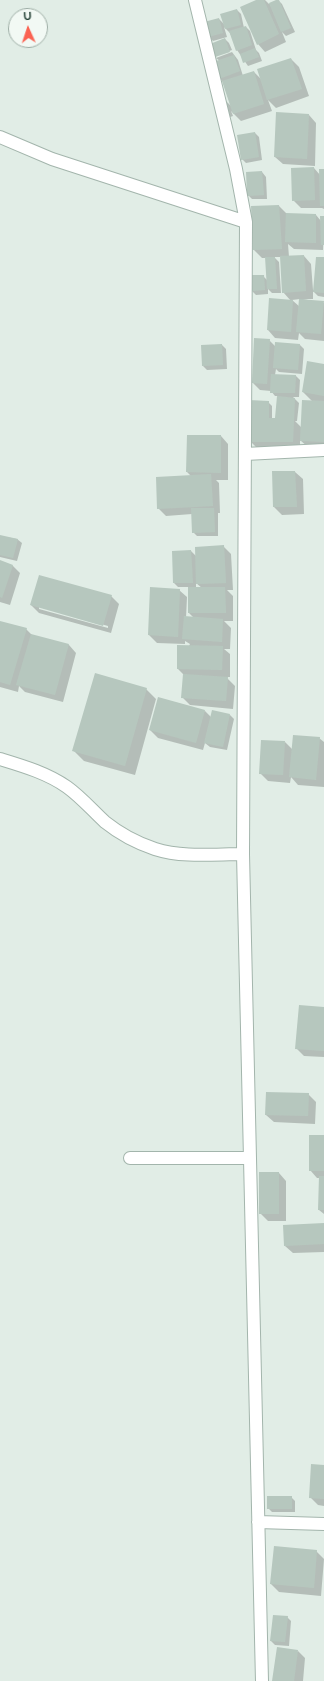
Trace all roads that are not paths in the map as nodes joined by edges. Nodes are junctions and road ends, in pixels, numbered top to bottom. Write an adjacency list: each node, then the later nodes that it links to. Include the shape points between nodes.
1 (195, 0): 3 (street, via 236,169)
2 (0, 138): 3 (street, via 52,159)
3 (246, 222): 5 (street)
4 (324, 450): 5 (street)
5 (245, 454): 7 (street)
6 (0, 759): 7 (street, via 51,777 67,787 106,823 141,844 157,850 191,855)
7 (243, 854): 9 (street)
8 (130, 1158): 9 (street)
9 (249, 1158): 10 (street)
10 (258, 1522): 11 (street); 12 (street)
11 (324, 1524)
12 (262, 1681)

